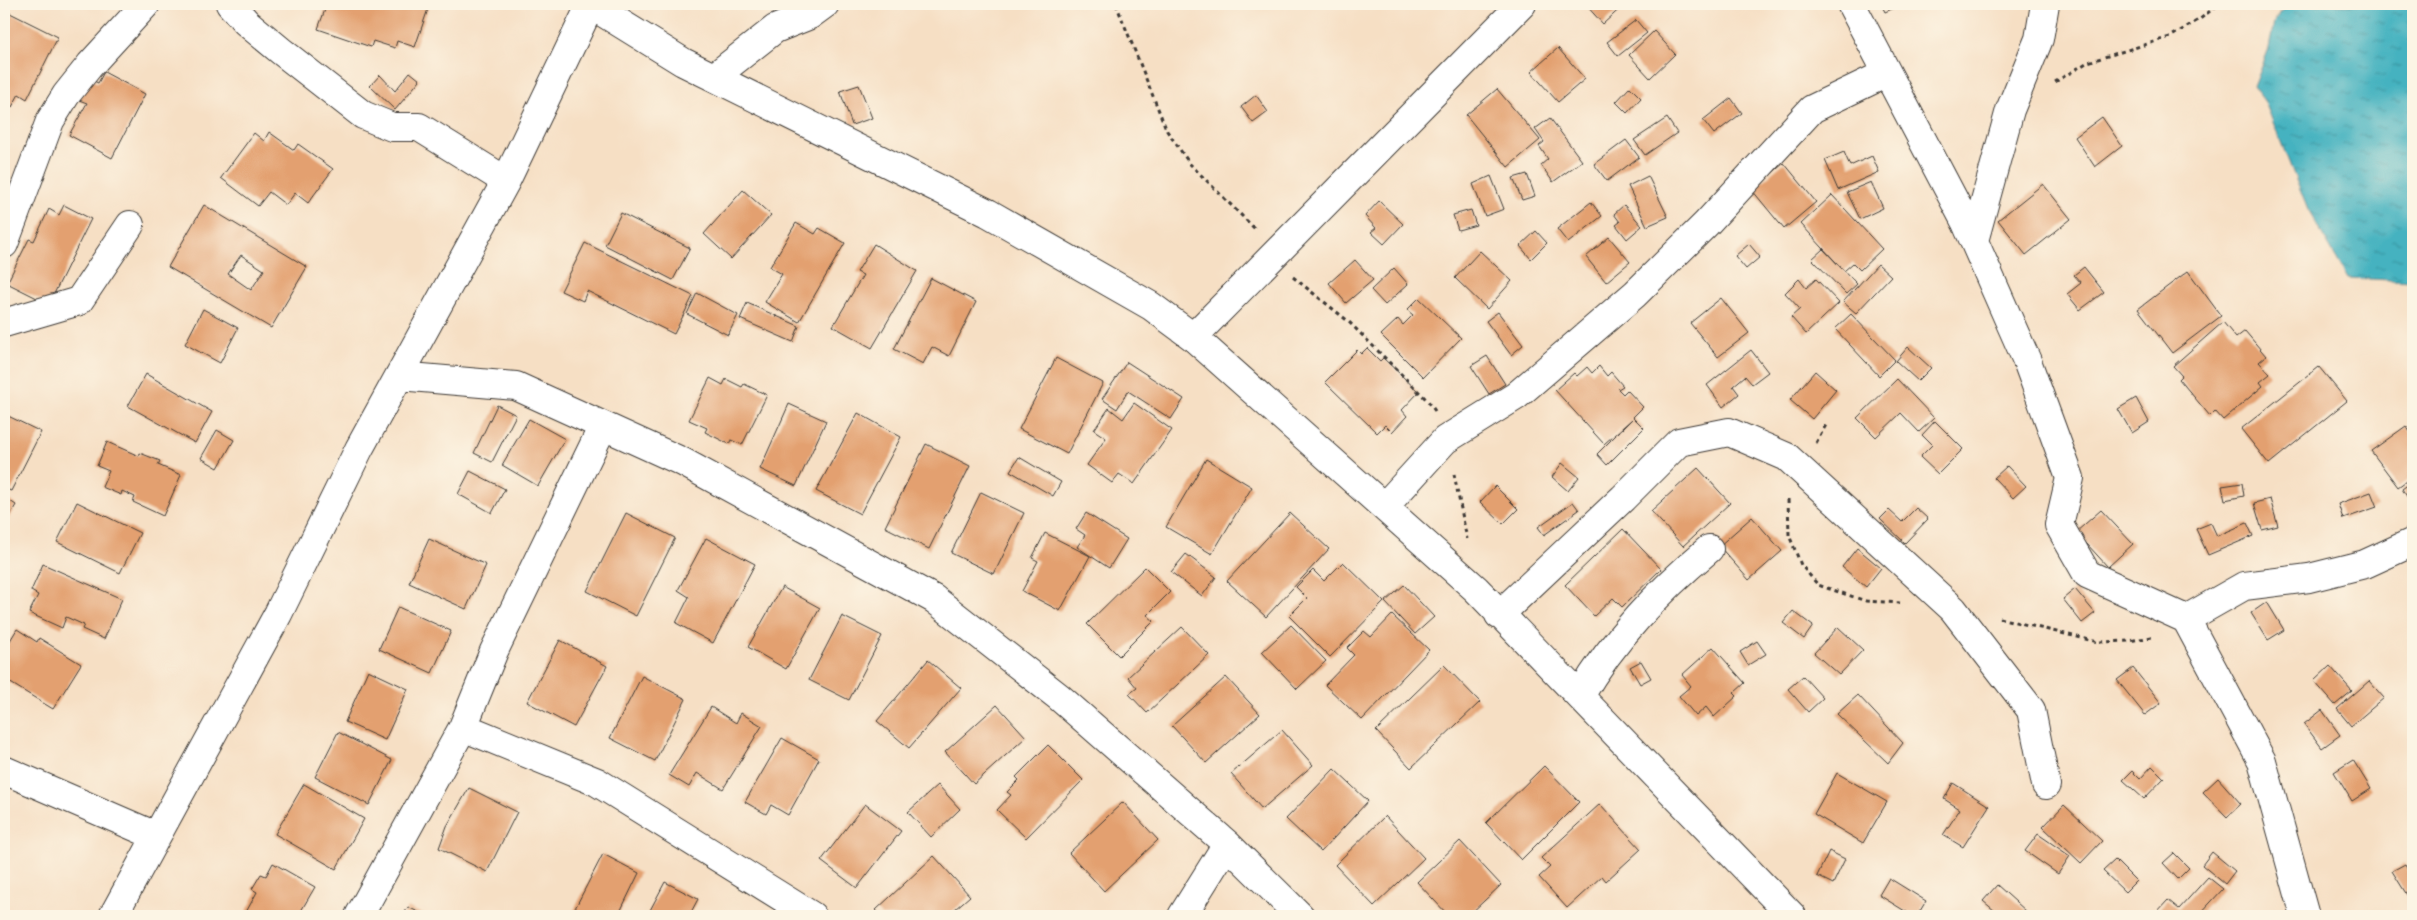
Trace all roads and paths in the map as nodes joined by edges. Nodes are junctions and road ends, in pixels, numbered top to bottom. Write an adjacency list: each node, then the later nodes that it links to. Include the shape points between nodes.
1 (146, 4): 16 (street, via 90,65 50,121)
2 (230, 4): 13 (street, via 246,22 363,115 392,127 419,126)
3 (825, 4): 11 (street, via 810,15 775,30)
4 (1116, 4): 17 (path, via 1167,131 1190,164 1249,221)
5 (1522, 4): 17 (street)
6 (1850, 4): 10 (street)
7 (2045, 4): 15 (street, via 2039,39 2010,110)
8 (2219, 4): 12 (path, via 2170,37 2088,62)
9 (591, 5): 11 (street, via 683,62); 13 (street)
10 (1887, 73): 15 (street); 22 (street, via 1812,109 1706,224 1635,294 1516,396)
11 (714, 76): 19 (street, via 988,213 1151,306)
12 (2049, 86)
13 (506, 181): 20 (street)
14 (130, 225): 18 (street, via 79,301)
15 (1974, 241): 28 (street, via 2027,361 2070,478 2059,525 2087,574)
16 (4, 244)
17 (1276, 255): 19 (street); 22 (path, via 1294,277 1348,320 1428,401 1440,420)
18 (4, 323)
19 (1193, 337): 23 (street)
20 (399, 376): 21 (street, via 516,386); 33 (street, via 359,448 278,614)
21 (603, 426): 30 (street, via 494,651); 34 (street, via 683,462 934,599 1059,698)
22 (1445, 440): 23 (street); 24 (path, via 1461,501)
23 (1384, 507): 27 (street, via 1476,589)
24 (1467, 540)
25 (2413, 542): 28 (street, via 2365,564 2309,578 2244,586)
26 (1709, 548): 29 (street, via 1638,615 1601,661)
27 (1499, 615): 29 (street); 32 (street, via 1679,442 1729,432 1787,457 1953,609 2031,710)
28 (2186, 619): 41 (street, via 2262,760)
29 (1580, 696): 40 (street)
30 (463, 728): 36 (street); 37 (street, via 597,782)
31 (4, 770): 33 (street)
32 (2046, 785)
33 (156, 836): 35 (street)
34 (1227, 844): 38 (street); 39 (street)
35 (113, 916)
36 (359, 916)
37 (812, 916)
38 (1182, 916)
39 (1300, 916)
40 (1792, 916)
41 (2306, 916)

